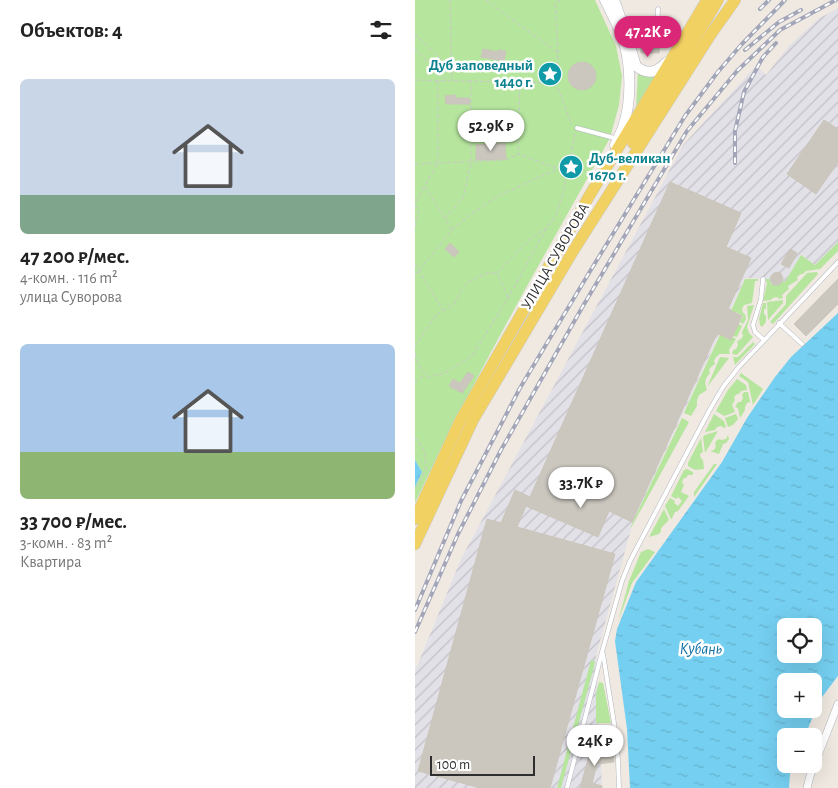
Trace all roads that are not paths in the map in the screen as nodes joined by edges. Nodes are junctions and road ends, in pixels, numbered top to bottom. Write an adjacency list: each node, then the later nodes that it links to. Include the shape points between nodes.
1 (605, 0): 7 (main road)
2 (614, 0): 7 (main road)
3 (707, 0): 8 (main road, УЛИЦА СУВОРОВА)
4 (717, 0): 8 (main road, УЛИЦА СУВОРОВА)
5 (735, 0): 12 (main road, УЛИЦА СУВОРОВА)
6 (658, 10): 7 (lane, via 657,31)
7 (622, 29): 8 (main road, via 639,68 648,71 660,69); 10 (main road, via 629,92)
8 (680, 51): 11 (main road, УЛИЦА СУВОРОВА); 12 (main road, УЛИЦА СУВОРОВА)
9 (577, 128): 10 (lane)
10 (618, 139): 11 (main road)
11 (602, 176): 18 (main road, УЛИЦА СУВОРОВА, via 461,421)
12 (573, 251): 19 (main road, УЛИЦА СУВОРОВА, via 473,420)
13 (838, 262): 15 (lane)
14 (763, 279): 16 (lane, via 753,326)
15 (779, 323): 16 (lane); 17 (lane)
16 (764, 340): 20 (lane, via 723,387 709,410 630,562)
17 (802, 344)
18 (415, 519)
19 (415, 544)
20 (603, 652): 22 (lane); 23 (lane, via 614,723)
21 (838, 704): 24 (street)
22 (567, 788)
23 (619, 788)
24 (807, 788)

